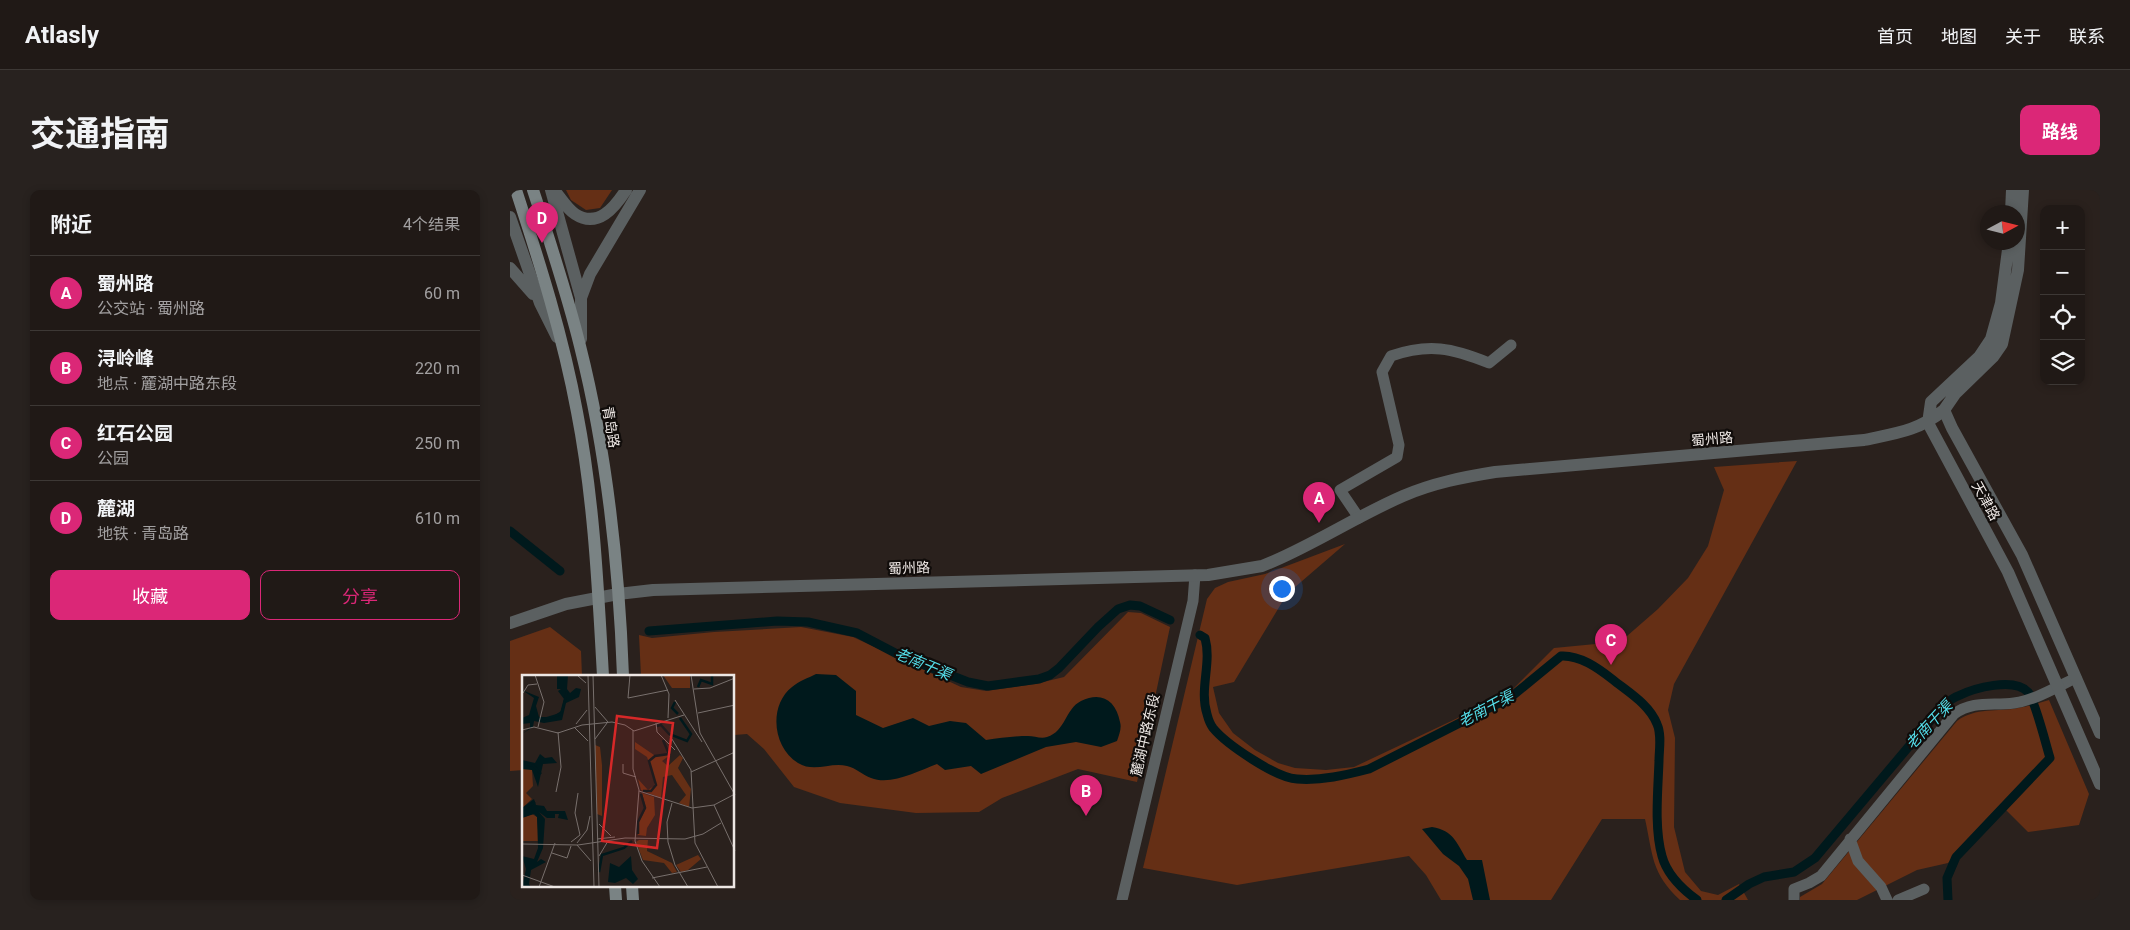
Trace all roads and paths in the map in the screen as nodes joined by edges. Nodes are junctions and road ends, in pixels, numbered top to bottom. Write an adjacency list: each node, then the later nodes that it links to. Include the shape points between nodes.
1 (516, 190): 16 (main road)
2 (533, 190): 15 (main road, 青岛路)
3 (553, 190): 4 (street, via 574,214 586,219 607,215); 12 (street)
4 (626, 190)
5 (640, 190): 12 (street, via 590,274)
6 (2012, 190): 8 (street)
7 (2023, 190): 17 (street, via 2018,270 2002,344 1994,357 1955,394)
8 (2011, 205)
9 (510, 217): 13 (street)
10 (2008, 250): 18 (street, via 2001,303 1990,339 1979,357 1931,402)
11 (510, 268): 13 (street)
12 (581, 298): 15 (street)
13 (540, 303): 16 (street)
14 (1511, 345): 19 (street, via 1489,363 1458,351 1412,349 1390,356 1382,372 1399,445 1397,457 1340,490)
15 (580, 347): 21 (main road, 青岛路, via 605,478)
16 (564, 350): 22 (main road, via 588,480)
17 (1944, 410): 18 (street, 蜀州路); 26 (street, 天津路, via 2022,555)
18 (1928, 423): 19 (street, 蜀州路, via 1908,431 1864,440 1470,476 1422,489); 27 (street, 天津路, via 2008,572)
19 (1359, 518): 20 (street, 蜀州路, via 1262,566)
20 (1195, 575): 21 (street, 蜀州路, via 663,590); 32 (street, 麓湖中路东段, via 1193,600)
21 (618, 594): 22 (street, 蜀州路); 25 (main road, 青岛路)
22 (598, 598): 23 (street, 蜀州路, via 566,604); 24 (main road)
23 (510, 624)
24 (603, 675)
25 (623, 675)
26 (2076, 678): 27 (street); 28 (street, 天津路)
27 (2058, 686): 29 (street, 天津路); 30 (street, via 2015,703 1975,704 1954,714)
28 (2100, 733)
29 (2100, 784)
30 (1850, 839): 33 (street, via 1820,876 1794,889); 34 (street, via 1858,861 1875,878)
31 (1924, 889): 35 (street)
32 (1122, 900)
33 (1794, 900)
34 (1887, 900)
35 (1898, 900)

